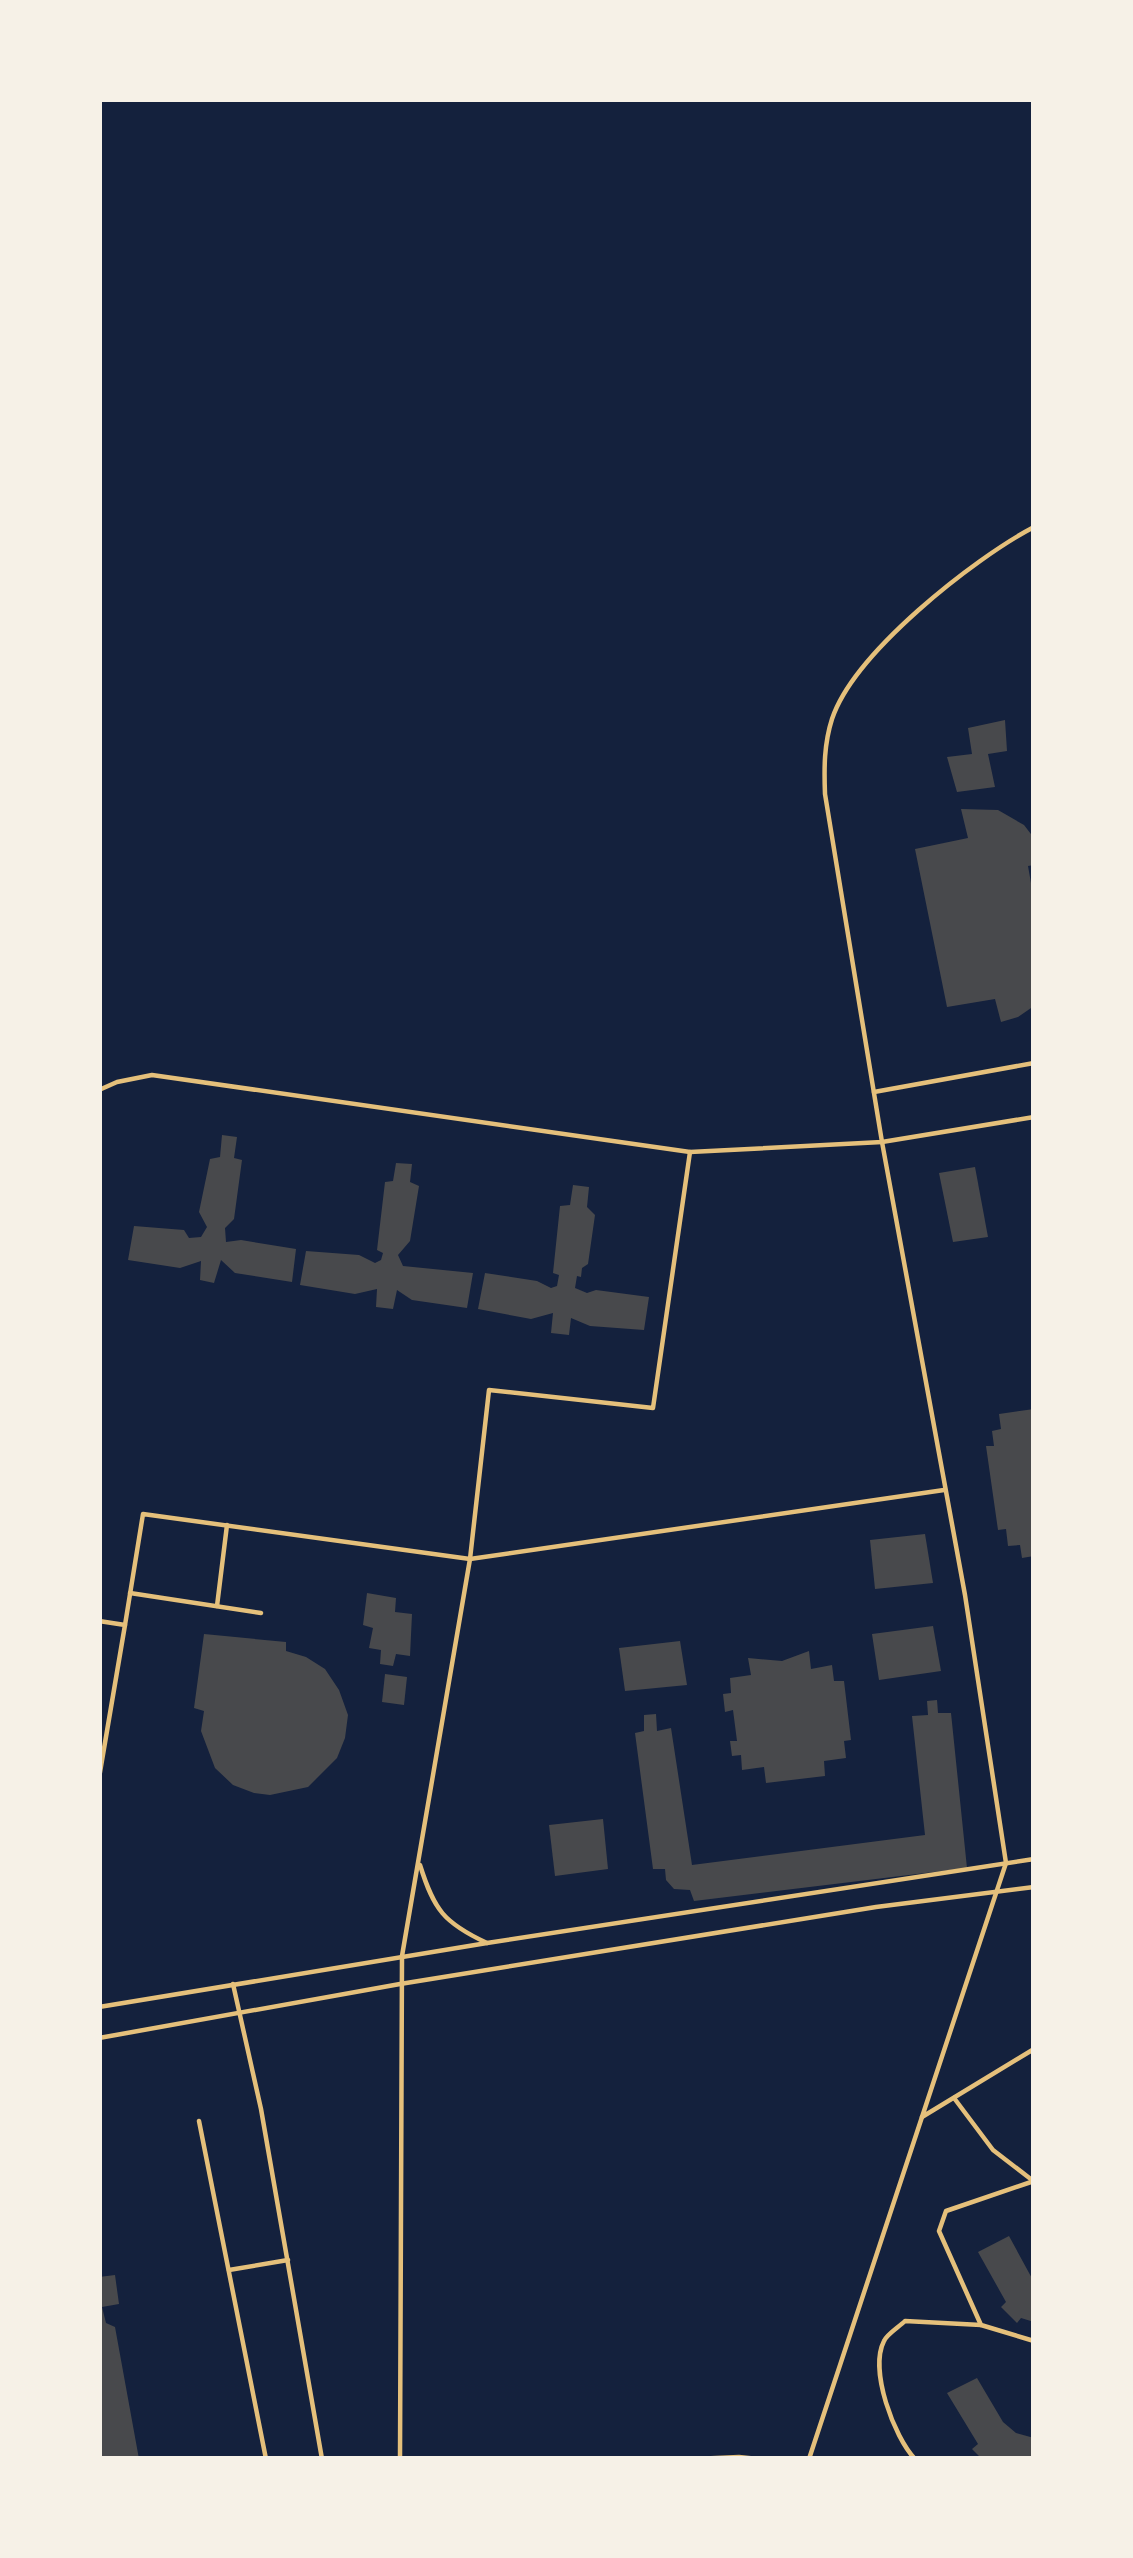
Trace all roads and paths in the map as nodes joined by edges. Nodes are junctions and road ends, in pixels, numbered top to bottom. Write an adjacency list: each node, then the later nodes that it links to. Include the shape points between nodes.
1 (1034, 527): 4 (lane, via 886,641 833,716 824,794)
2 (1034, 1063): 4 (lane)
3 (99, 1090): 7 (lane, via 152,1075)
4 (874, 1092): 6 (lane)
5 (1034, 1117): 6 (lane)
6 (882, 1142): 7 (lane); 8 (lane)
7 (690, 1152): 10 (lane, via 653,1408 489,1390)
8 (944, 1490): 10 (lane); 19 (lane)
9 (227, 1525): 10 (lane); 11 (lane, via 143,1514); 12 (lane)
10 (470, 1559): 18 (lane)
11 (130, 1593): 12 (lane); 15 (lane)
12 (217, 1606): 13 (lane)
13 (261, 1613)
14 (99, 1621): 15 (lane)
15 (125, 1625): 16 (lane)
16 (99, 1778)
17 (1034, 1858): 19 (lane)
18 (418, 1862): 22 (lane, via 442,1916); 23 (lane)
19 (1006, 1863): 21 (lane); 22 (lane)
20 (1034, 1887): 21 (lane)
21 (998, 1892): 25 (lane); 31 (lane)
22 (487, 1942): 23 (lane)
23 (402, 1956): 24 (lane); 25 (lane)
24 (233, 1984): 26 (lane); 27 (lane)
25 (400, 1984): 27 (lane); 40 (lane)
26 (99, 2007)
27 (238, 2013): 28 (lane); 34 (lane)
28 (99, 2038)
29 (1034, 2049): 30 (lane)
30 (954, 2098): 31 (lane); 33 (lane, via 993,2150)
31 (922, 2117): 43 (lane)
32 (200, 2121): 35 (lane)
33 (1034, 2181): 36 (lane, via 946,2211 939,2230)
34 (288, 2260): 35 (lane); 39 (lane)
35 (229, 2270): 38 (lane)
36 (981, 2325): 37 (lane); 44 (lane, via 905,2321 884,2339 878,2370 888,2409)
37 (1034, 2342)
38 (266, 2459)
39 (322, 2459)
40 (400, 2459)
41 (694, 2459): 42 (lane)
42 (758, 2459)
43 (809, 2459)
44 (915, 2459)

